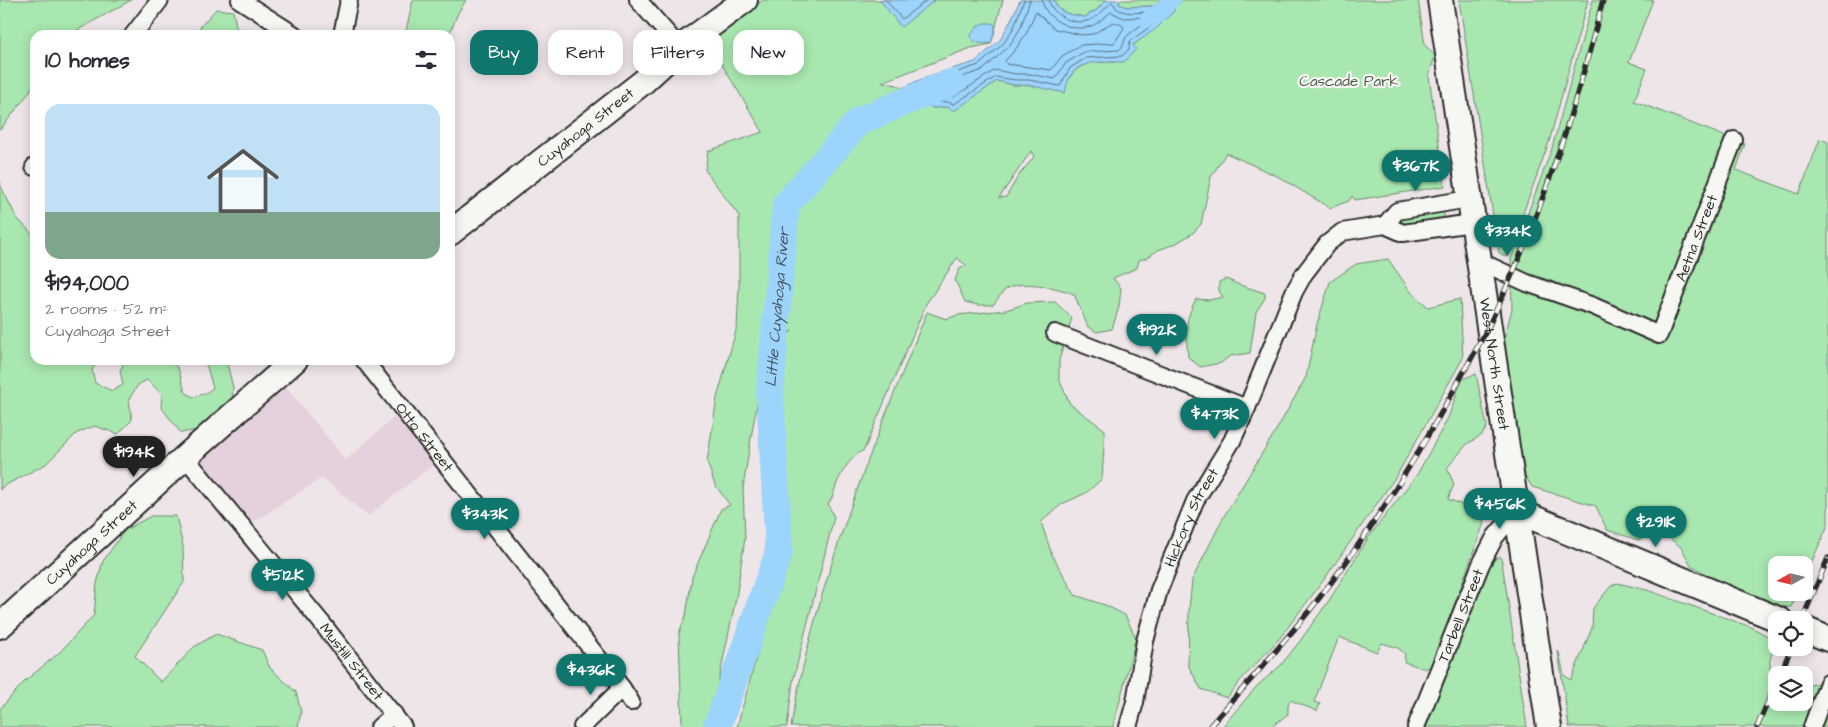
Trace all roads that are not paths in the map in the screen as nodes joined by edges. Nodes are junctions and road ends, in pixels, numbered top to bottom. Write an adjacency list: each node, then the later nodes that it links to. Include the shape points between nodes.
1 (160, 0): 7 (street)
2 (240, 0): 8 (street)
3 (349, 0): 9 (street)
4 (638, 0): 10 (street)
5 (745, 0): 11 (street, Cuyahoga Street)
6 (1440, 0): 14 (street, West North Street)
7 (137, 30)
8 (286, 30)
9 (343, 30)
10 (664, 30)
11 (704, 30)
12 (650, 75): 17 (street, Cuyahoga Street)
13 (1734, 140): 18 (street, Aetna Street, via 1659,335)
14 (1469, 199): 15 (street, West North Street); 16 (street, Hickory Street, via 1397,211)
15 (1472, 223): 16 (street, Hickory Street, via 1403,233); 18 (street, West North Street)
16 (1384, 225): 22 (street, Hickory Street, via 1342,232 1316,257 1294,292)
17 (455, 229)
18 (1478, 260): 24 (street, West North Street)
19 (1055, 333): 22 (street)
20 (289, 365): 23 (street, Cuyahoga Street)
21 (368, 365): 30 (street, Otto Street)
22 (1247, 408): 35 (street, Hickory Street, via 1232,441 1195,501 1159,590)
23 (185, 457): 26 (street, Cuyahoga Street); 32 (street, Mustill Street)
24 (1517, 511): 25 (street); 36 (street, Tarbell Street, via 1495,537 1481,564); 37 (street, West North Street)
25 (1768, 615)
26 (0, 626)
27 (1813, 633): 28 (street)
28 (1828, 639)
29 (1828, 683): 38 (street)
30 (622, 688): 31 (street, Otto Street); 34 (street)
31 (631, 702)
32 (399, 721): 33 (street)
33 (379, 727)
34 (582, 727)
35 (1128, 727)
36 (1416, 727)
37 (1549, 727)
38 (1812, 727)

